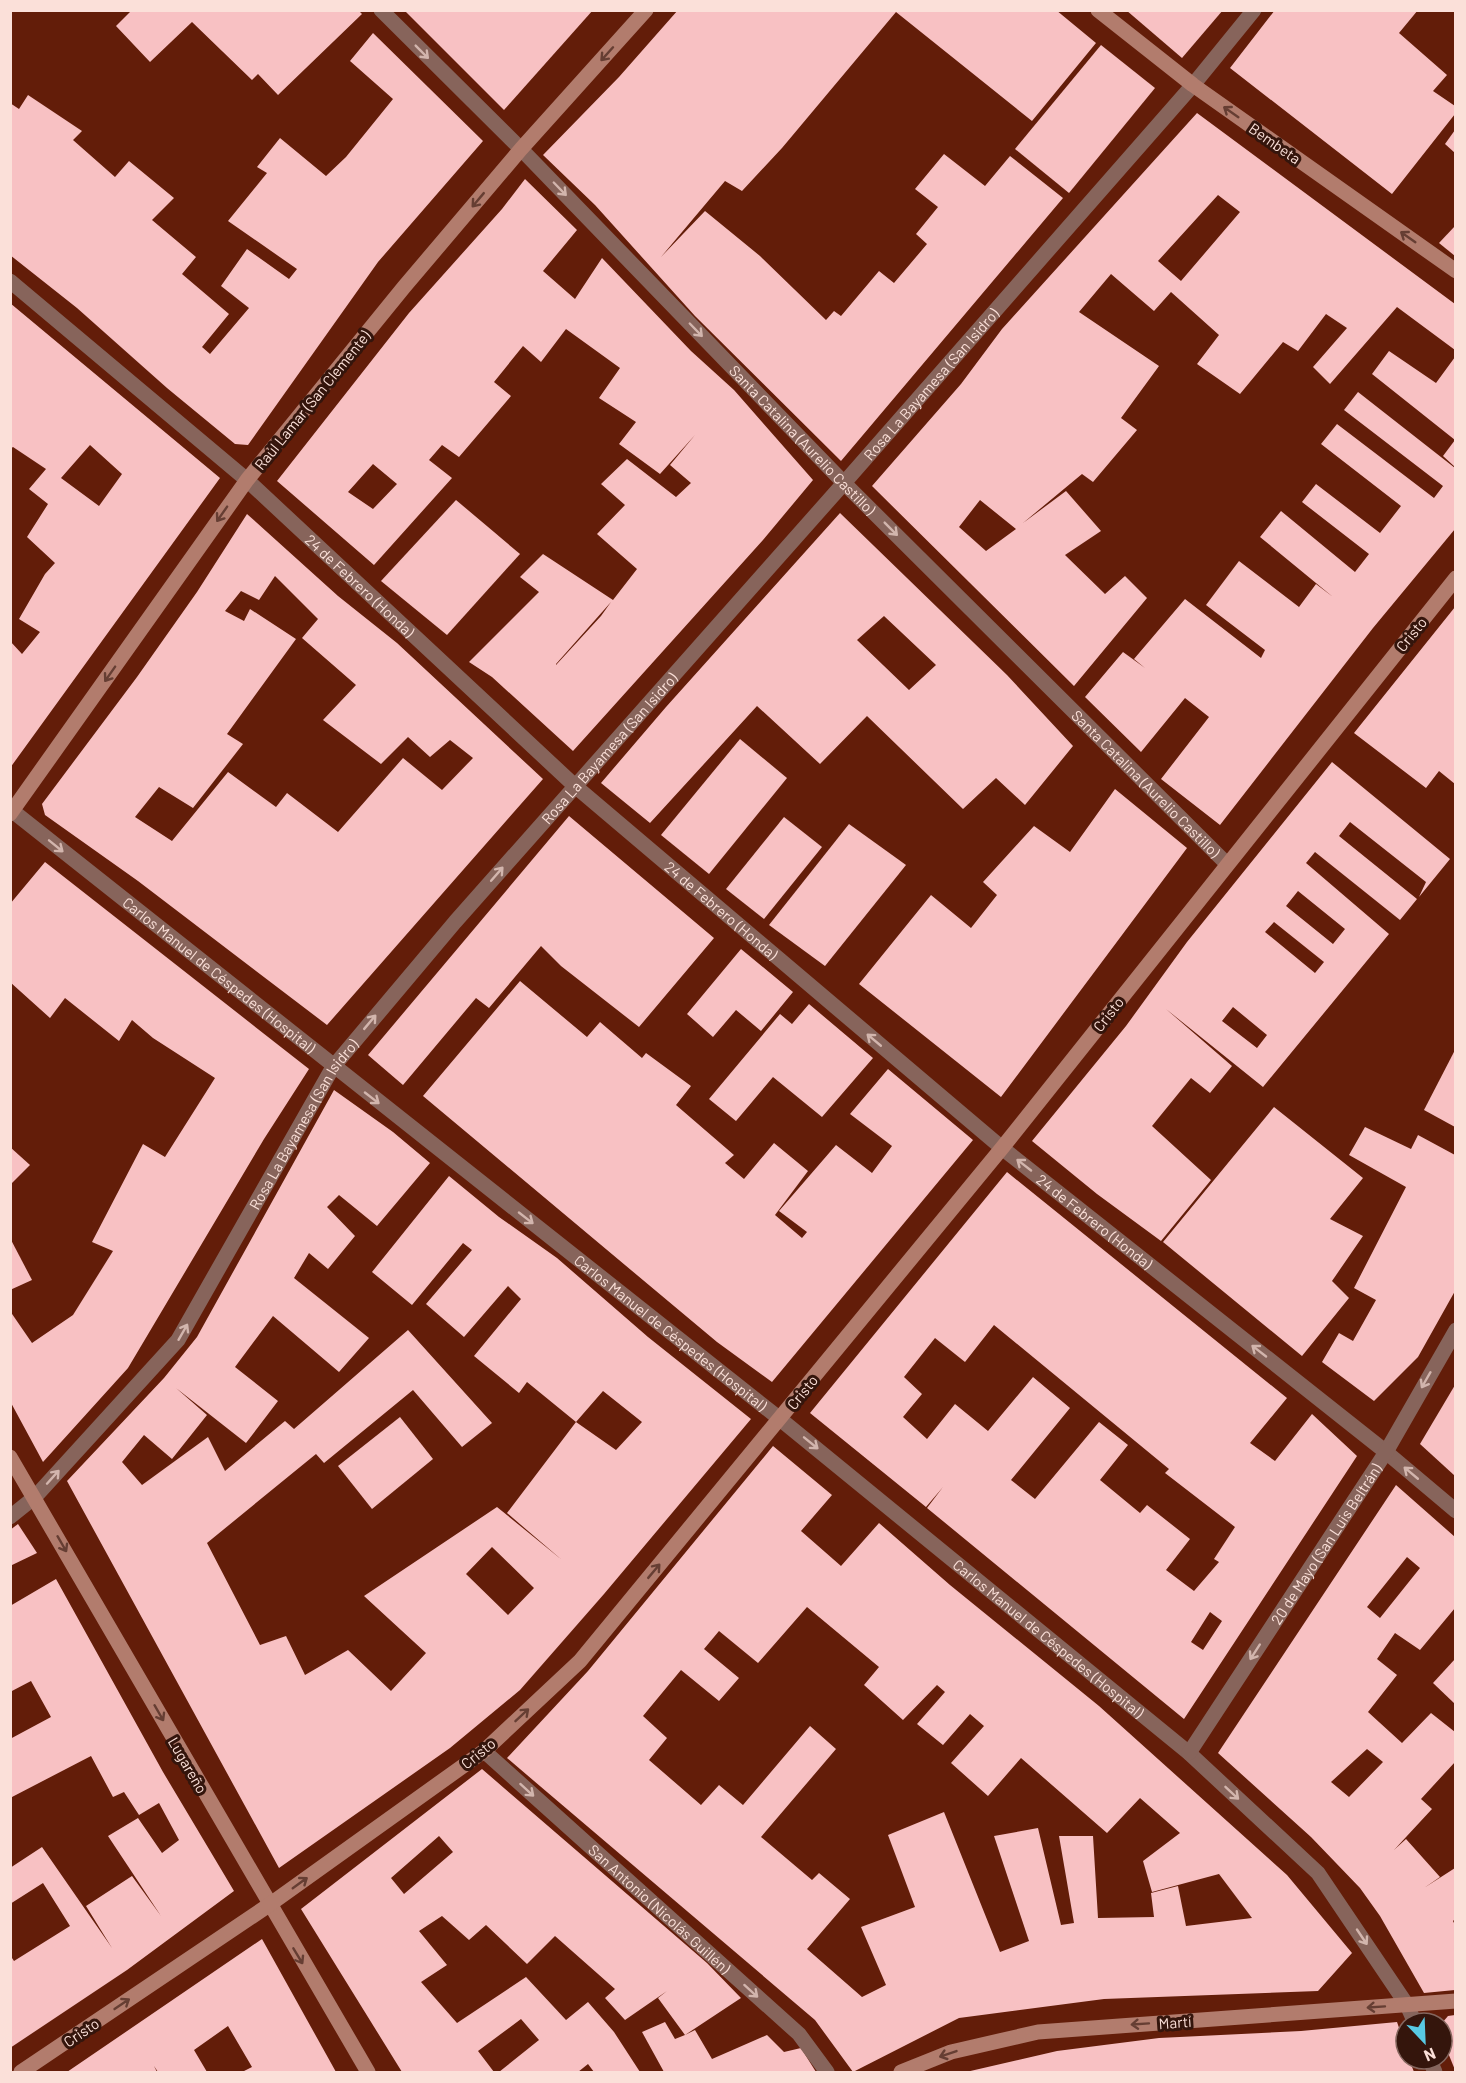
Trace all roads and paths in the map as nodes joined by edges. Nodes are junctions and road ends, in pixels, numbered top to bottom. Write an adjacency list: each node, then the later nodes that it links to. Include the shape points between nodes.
1 (381, 10): 6 (street, Santa Catalina (Aurelio Castillo), one-way to 6)
2 (646, 10): 6 (street, Raúl Lamar (San Clemente), one-way to 6)
3 (1098, 10): 5 (street, Bembeta)
4 (1254, 10): 5 (street, Rosa La Bayamesa (San Isidro))
5 (1192, 85): 7 (street, Bembeta, one-way to 5); 10 (street, Rosa La Bayamesa (San Isidro))
6 (521, 149): 9 (street, Raúl Lamar (San Clemente), one-way to 9); 10 (street, Santa Catalina (Aurelio Castillo), one-way to 10)
7 (1455, 271)
8 (10, 281): 9 (street, 24 de Febrero (Honda))
9 (247, 480): 12 (street, 24 de Febrero (Honda)); 13 (street, Raúl Lamar (San Clemente), one-way to 13)
10 (844, 483): 12 (street, Rosa La Bayamesa (San Isidro)); 14 (street, Santa Catalina (Aurelio Castillo), one-way to 14)
11 (1455, 578): 14 (street, Cristo)
12 (575, 786): 15 (street, Rosa La Bayamesa (San Isidro), one-way to 12); 16 (street, 24 de Febrero (Honda), one-way to 12)
13 (11, 811): 15 (street, Carlos Manuel de Céspedes (Hospital), one-way to 15)
14 (1227, 864): 16 (street, Cristo)
15 (333, 1067): 18 (street, Carlos Manuel de Céspedes (Hospital), one-way to 18); 21 (street, Rosa La Bayamesa (San Isidro), one-way to 15, via 178,1340)
16 (1002, 1148): 18 (street, Cristo); 19 (street, 24 de Febrero (Honda), one-way to 16)
17 (1455, 1330): 19 (street, 20 de Mayo (San Luis Beltrán), one-way to 19)
18 (780, 1419): 24 (street, Cristo, one-way to 18, via 580,1661); 25 (street, Carlos Manuel de Céspedes (Hospital), one-way to 25)
19 (1386, 1452): 22 (street, 24 de Febrero (Honda), one-way to 19); 25 (street, 20 de Mayo (San Luis Beltrán), one-way to 25)
20 (10, 1457): 21 (street, Lugareño)
21 (35, 1497): 23 (street, Rosa La Bayamesa (San Isidro)); 26 (street, Lugareño, one-way to 26)
22 (1455, 1511)
23 (10, 1517)
24 (484, 1751): 26 (street, Cristo, one-way to 24); 32 (street, San Antonio (Nicolás Guillén), one-way to 32, via 799,2034)
25 (1189, 1754): 28 (street, Carlos Manuel de Céspedes (Hospital), one-way to 28, via 1318,1873)
26 (268, 1905): 30 (street, Cristo, one-way to 26); 31 (street, Lugareño, one-way to 31)
27 (1455, 2001): 28 (street, Martí)
28 (1407, 2004): 29 (street, Carlos Manuel de Céspedes (Hospital)); 33 (street, Martí, one-way to 33, via 1038,2032 951,2052)
29 (1410, 2011)
30 (21, 2073)
31 (368, 2073)
32 (827, 2073)
33 (901, 2073)

